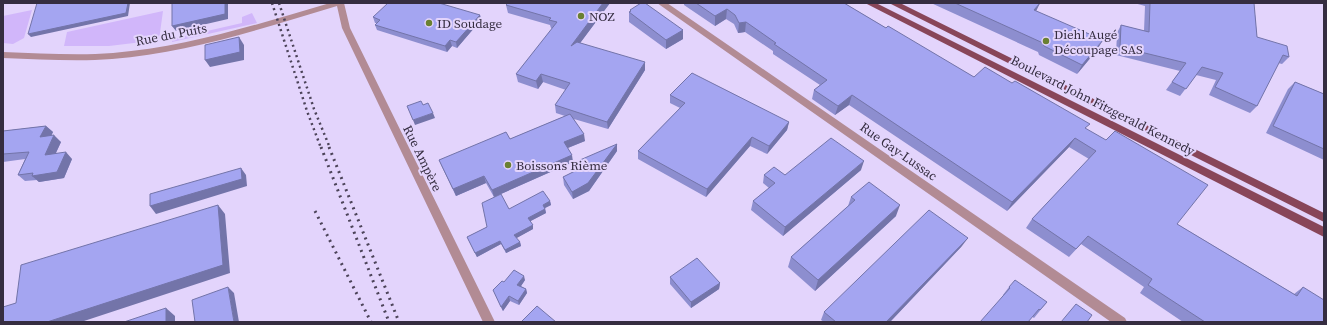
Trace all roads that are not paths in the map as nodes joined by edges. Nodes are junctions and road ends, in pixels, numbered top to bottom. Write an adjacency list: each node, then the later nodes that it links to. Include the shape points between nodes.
1 (340, 3): 5 (street, Rue du Puits, via 225,36 152,52 89,57); 8 (street, Rue Ampère, via 346,28)
2 (661, 3): 9 (street, Rue Gay-Lussac)
3 (869, 3): 7 (main road, Boulevard John Fitzgerald Kennedy)
4 (893, 3): 6 (main road, Boulevard John Fitzgerald Kennedy)
5 (3, 55)
6 (1324, 218)
7 (1324, 232)
8 (489, 322)
9 (1121, 322)

